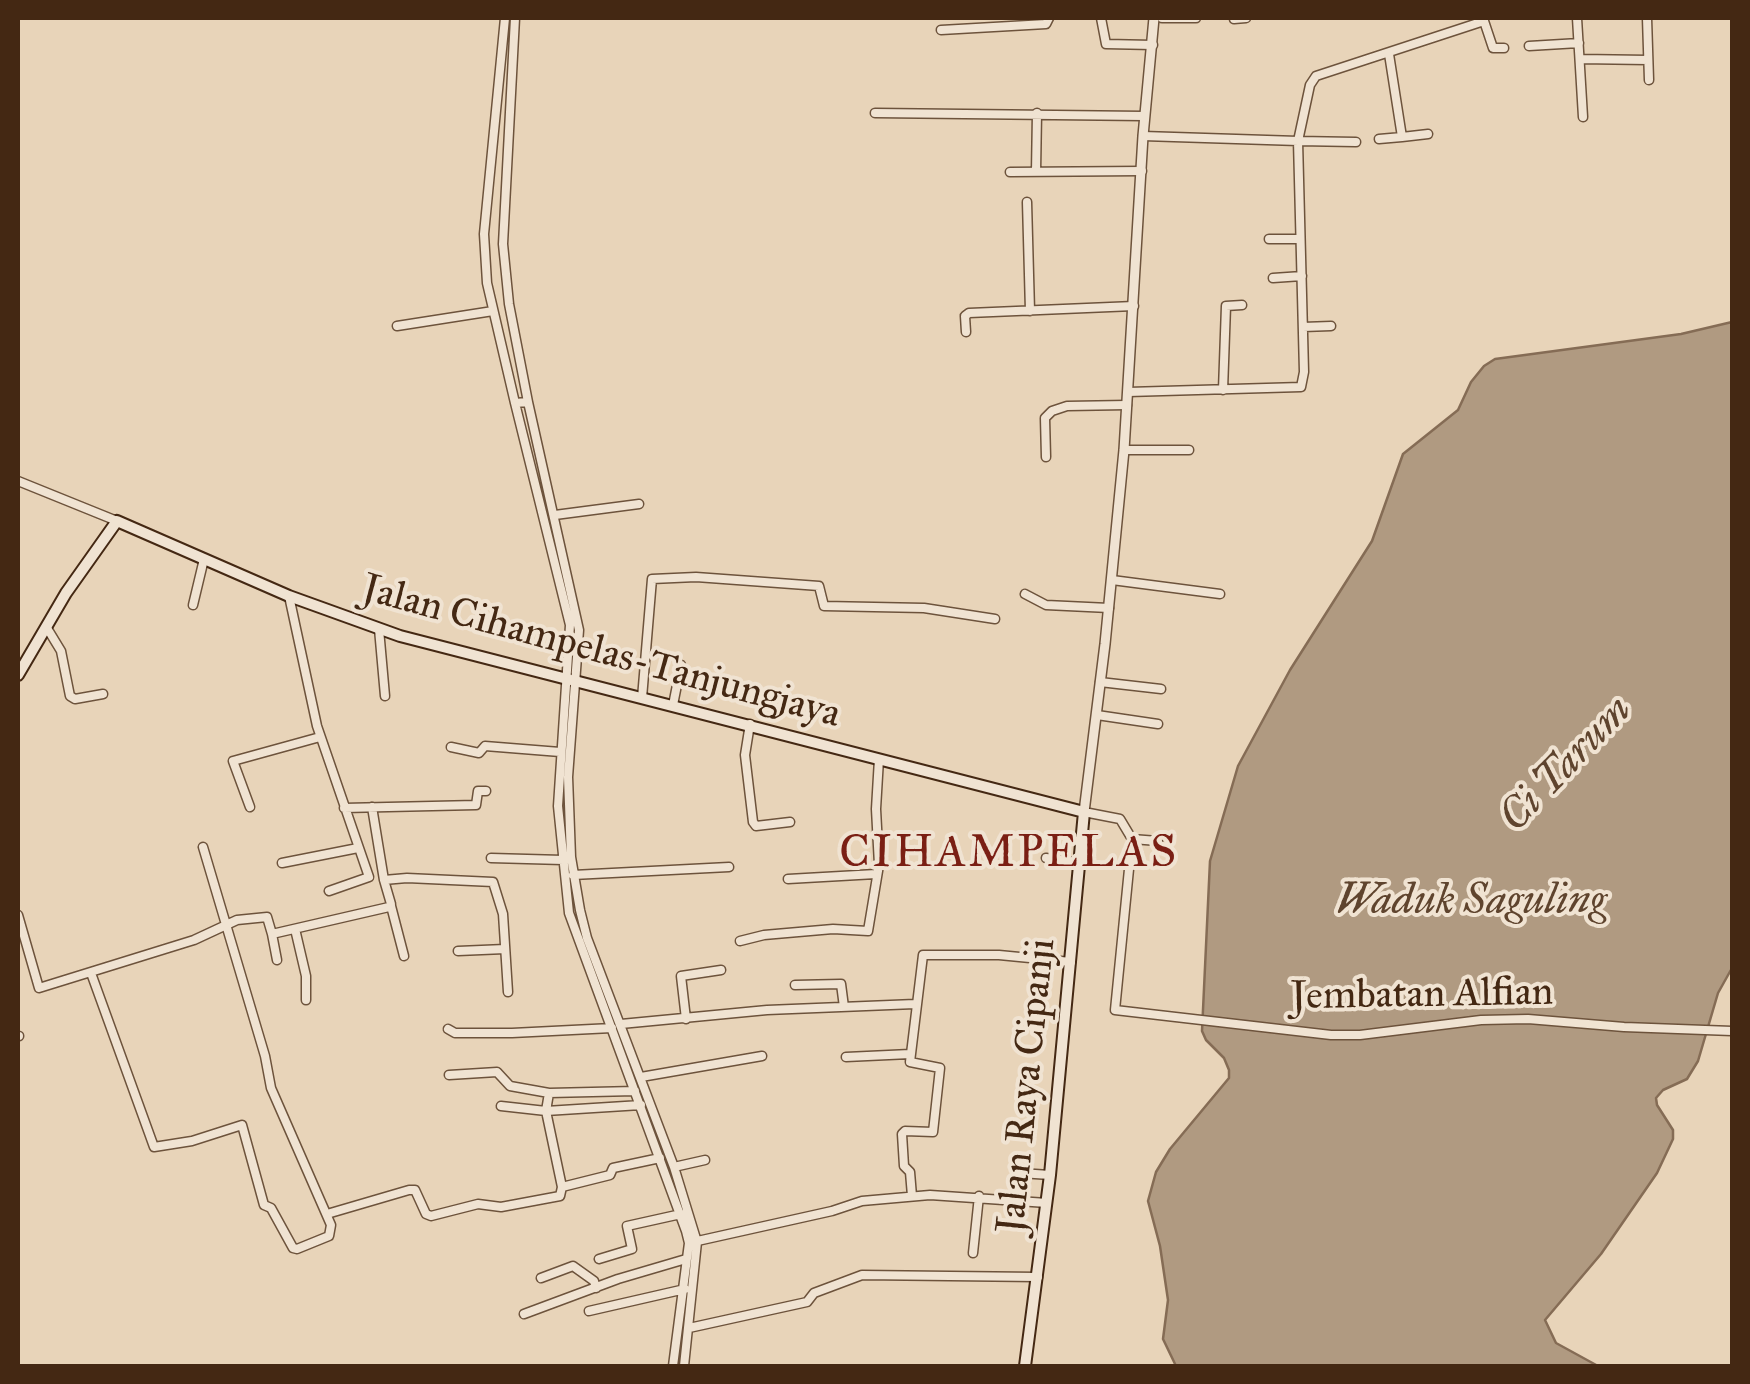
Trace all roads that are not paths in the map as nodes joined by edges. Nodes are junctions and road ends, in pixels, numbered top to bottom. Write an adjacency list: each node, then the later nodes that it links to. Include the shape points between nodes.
1 (506, 18): 43 (street, via 484,234)
2 (515, 18): 50 (street, via 503,244)
3 (1049, 18): 13 (street, via 1046,24)
4 (1101, 18): 15 (street, via 1106,44)
5 (1154, 18): 15 (street)
6 (1162, 18): 7 (street)
7 (1196, 18)
8 (1246, 18): 11 (street)
9 (1577, 18): 14 (street)
10 (1646, 18): 20 (street)
11 (1234, 19)
12 (1484, 19): 17 (street, via 1494,48); 18 (street)
13 (940, 30)
14 (1579, 43): 16 (street); 19 (street)
15 (1152, 45): 24 (street)
16 (1530, 46)
17 (1504, 48)
18 (1389, 54): 28 (street); 30 (street, via 1314,78)
19 (1580, 59): 20 (street); 25 (street)
20 (1648, 60): 21 (street)
21 (1649, 80)
22 (875, 113): 23 (street)
23 (1038, 113): 24 (street); 34 (street)
24 (1144, 116): 27 (street)
25 (1583, 117)
26 (1428, 134): 28 (street)
27 (1143, 136): 30 (street); 32 (street)
28 (1402, 137): 29 (street)
29 (1379, 139)
30 (1298, 141): 31 (street); 37 (street)
31 (1356, 142)
32 (1142, 171): 34 (street); 41 (street)
33 (1010, 172): 34 (street)
34 (1036, 172)
35 (1027, 202): 42 (street)
36 (1269, 239): 37 (street)
37 (1300, 239): 38 (street)
38 (1302, 276): 39 (street); 46 (street)
39 (1274, 278)
40 (1242, 305): 48 (street, via 1226,306)
41 (1134, 306): 42 (street); 49 (street)
42 (1030, 310): 47 (street, via 967,314)
43 (494, 311): 44 (street); 50 (street)
44 (396, 326)
45 (1331, 326): 46 (street)
46 (1304, 327): 48 (street, via 1301,388)
47 (966, 332)
48 (1223, 390): 49 (street)
49 (1128, 392): 51 (street)
50 (521, 402): 56 (street); 56 (street)
51 (1127, 405): 52 (street); 54 (street, via 1052,411 1045,418)
52 (1124, 450): 53 (street); 61 (street)
53 (1189, 450)
54 (1046, 457)
55 (18, 481): 59 (street)
56 (540, 482): 58 (street); 72 (street, via 570,625)
57 (640, 504): 58 (street)
58 (555, 515): 72 (street, via 578,630)
59 (118, 521): 60 (main road, Jalan Cihampelas-Tanjungjaya); 68 (main road)
60 (204, 558): 64 (main road, Jalan Cihampelas-Tanjungjaya); 65 (street)
61 (1112, 580): 63 (street); 66 (street)
62 (1025, 594): 66 (street, via 1046,606)
63 (1220, 594)
64 (289, 596): 69 (main road, Jalan Cihampelas-Tanjungjaya); 82 (street)
65 (193, 605)
66 (1109, 608): 73 (street)
67 (995, 619): 77 (street, via 924,608 824,606 819,586 652,579)
68 (47, 628): 71 (main road); 75 (street, via 61,651 72,698)
69 (379, 630): 72 (main road, Jalan Cihampelas-Tanjungjaya); 76 (street)
70 (682, 665): 78 (street)
71 (18, 675)
72 (571, 682): 77 (main road, Jalan Cihampelas-Tanjungjaya); 84 (street); 87 (street)
73 (1100, 682): 74 (street); 79 (street)
74 (1161, 690)
75 (103, 694)
76 (385, 696)
77 (642, 698): 78 (main road, Jalan Cihampelas-Tanjungjaya)
78 (673, 705): 80 (main road, Jalan Cihampelas-Tanjungjaya)
79 (1097, 715): 81 (street); 91 (street)
80 (750, 724): 85 (main road, Jalan Cihampelas-Tanjungjaya); 92 (street, via 745,755 753,822)
81 (1158, 724)
82 (320, 737): 88 (street, via 233,761); 90 (street)
83 (451, 747): 84 (street)
84 (560, 752): 87 (street)
85 (880, 759): 91 (main road, Jalan Cihampelas-Tanjungjaya); 103 (street)
86 (486, 790): 89 (street, via 478,790 476,805)
87 (563, 806): 99 (street); 104 (street)
88 (250, 807)
89 (372, 807): 90 (street); 106 (street)
90 (344, 808): 96 (street)
91 (1084, 812): 93 (street, via 1120,819); 100 (main road, Jalan Raya Cipanji)
92 (790, 822)
93 (1132, 839): 94 (street); 130 (street, Jembatan Alfian, via 1116,1009 1331,1035 1528,1019)
94 (1158, 841)
95 (203, 848): 111 (street)
96 (358, 848): 101 (street); 107 (street, via 369,878)
97 (490, 858): 99 (street)
98 (1046, 858): 100 (street)
99 (563, 860): 109 (street)
100 (1081, 862): 119 (main road, Jalan Raya Cipanji)
101 (282, 863)
102 (729, 866): 104 (street)
103 (876, 874): 105 (street); 114 (street, via 868,931 833,928)
104 (574, 876): 109 (street)
105 (788, 879)
106 (384, 880): 108 (street); 115 (street, via 493,882)
107 (329, 891)
108 (391, 906): 112 (street); 117 (street)
109 (574, 912): 128 (street)
110 (18, 915): 121 (street, via 38,988)
111 (226, 925): 113 (street, via 267,917); 121 (street); 150 (street, via 271,1088)
112 (295, 929): 113 (street); 124 (street)
113 (272, 934): 118 (street)
114 (740, 941)
115 (506, 949): 116 (street); 123 (street)
116 (458, 951)
117 (404, 956)
118 (277, 960)
119 (1071, 962): 125 (street, via 928,953 922,956); 145 (main road, Jalan Raya Cipanji)
120 (721, 970): 127 (street, via 681,976)
121 (91, 973): 150 (street, via 154,1147 242,1125 264,1205 293,1248 329,1236)
122 (795, 985): 126 (street, via 840,984)
123 (508, 992)
124 (306, 1000)
125 (915, 1004): 126 (street); 131 (street)
126 (844, 1007): 127 (street)
127 (686, 1019): 128 (street)
128 (617, 1027): 129 (street); 135 (street); 136 (street)
129 (448, 1029)
130 (1732, 1031)
131 (910, 1054): 133 (street); 147 (street, via 911,1064 940,1068 933,1132 902,1134)
132 (762, 1056): 135 (street)
133 (846, 1057)
134 (449, 1075): 137 (street, via 497,1072 510,1086)
135 (641, 1076): 143 (street)
136 (635, 1091): 137 (street); 138 (street)
137 (549, 1093): 140 (street)
138 (641, 1105): 140 (street); 141 (street)
139 (501, 1106): 140 (street)
140 (546, 1111): 146 (street)
141 (660, 1158): 146 (street); 151 (street)
142 (705, 1160): 143 (street)
143 (674, 1168): 152 (street)
144 (1020, 1173): 145 (street)
145 (1050, 1175): 149 (main road, Jalan Raya Cipanji)
146 (562, 1187): 150 (street, via 560,1196 432,1216 409,1190)
147 (912, 1196): 148 (street); 152 (street, via 862,1201)
148 (979, 1196): 149 (street); 153 (street)
149 (1047, 1203): 156 (main road, Jalan Raya Cipanji)
150 (327, 1214)
151 (681, 1214): 152 (street); 154 (street, via 628,1226 632,1249)
152 (693, 1242): 155 (street); 161 (street)
153 (973, 1253)
154 (600, 1259)
155 (686, 1260): 158 (street); 160 (street)
156 (1038, 1276): 165 (street, via 862,1275 814,1293 808,1302); 168 (main road, Jalan Raya Cipanji)
157 (541, 1278): 159 (street, via 573,1266)
158 (618, 1279): 159 (street); 162 (street)
159 (596, 1288): 164 (street)
160 (681, 1288): 161 (street); 162 (street); 166 (street)
161 (694, 1289): 165 (street)
162 (626, 1301): 163 (street)
163 (589, 1311)
164 (524, 1314)
165 (689, 1328): 167 (street)
166 (674, 1366)
167 (684, 1366)
168 (1026, 1366)

